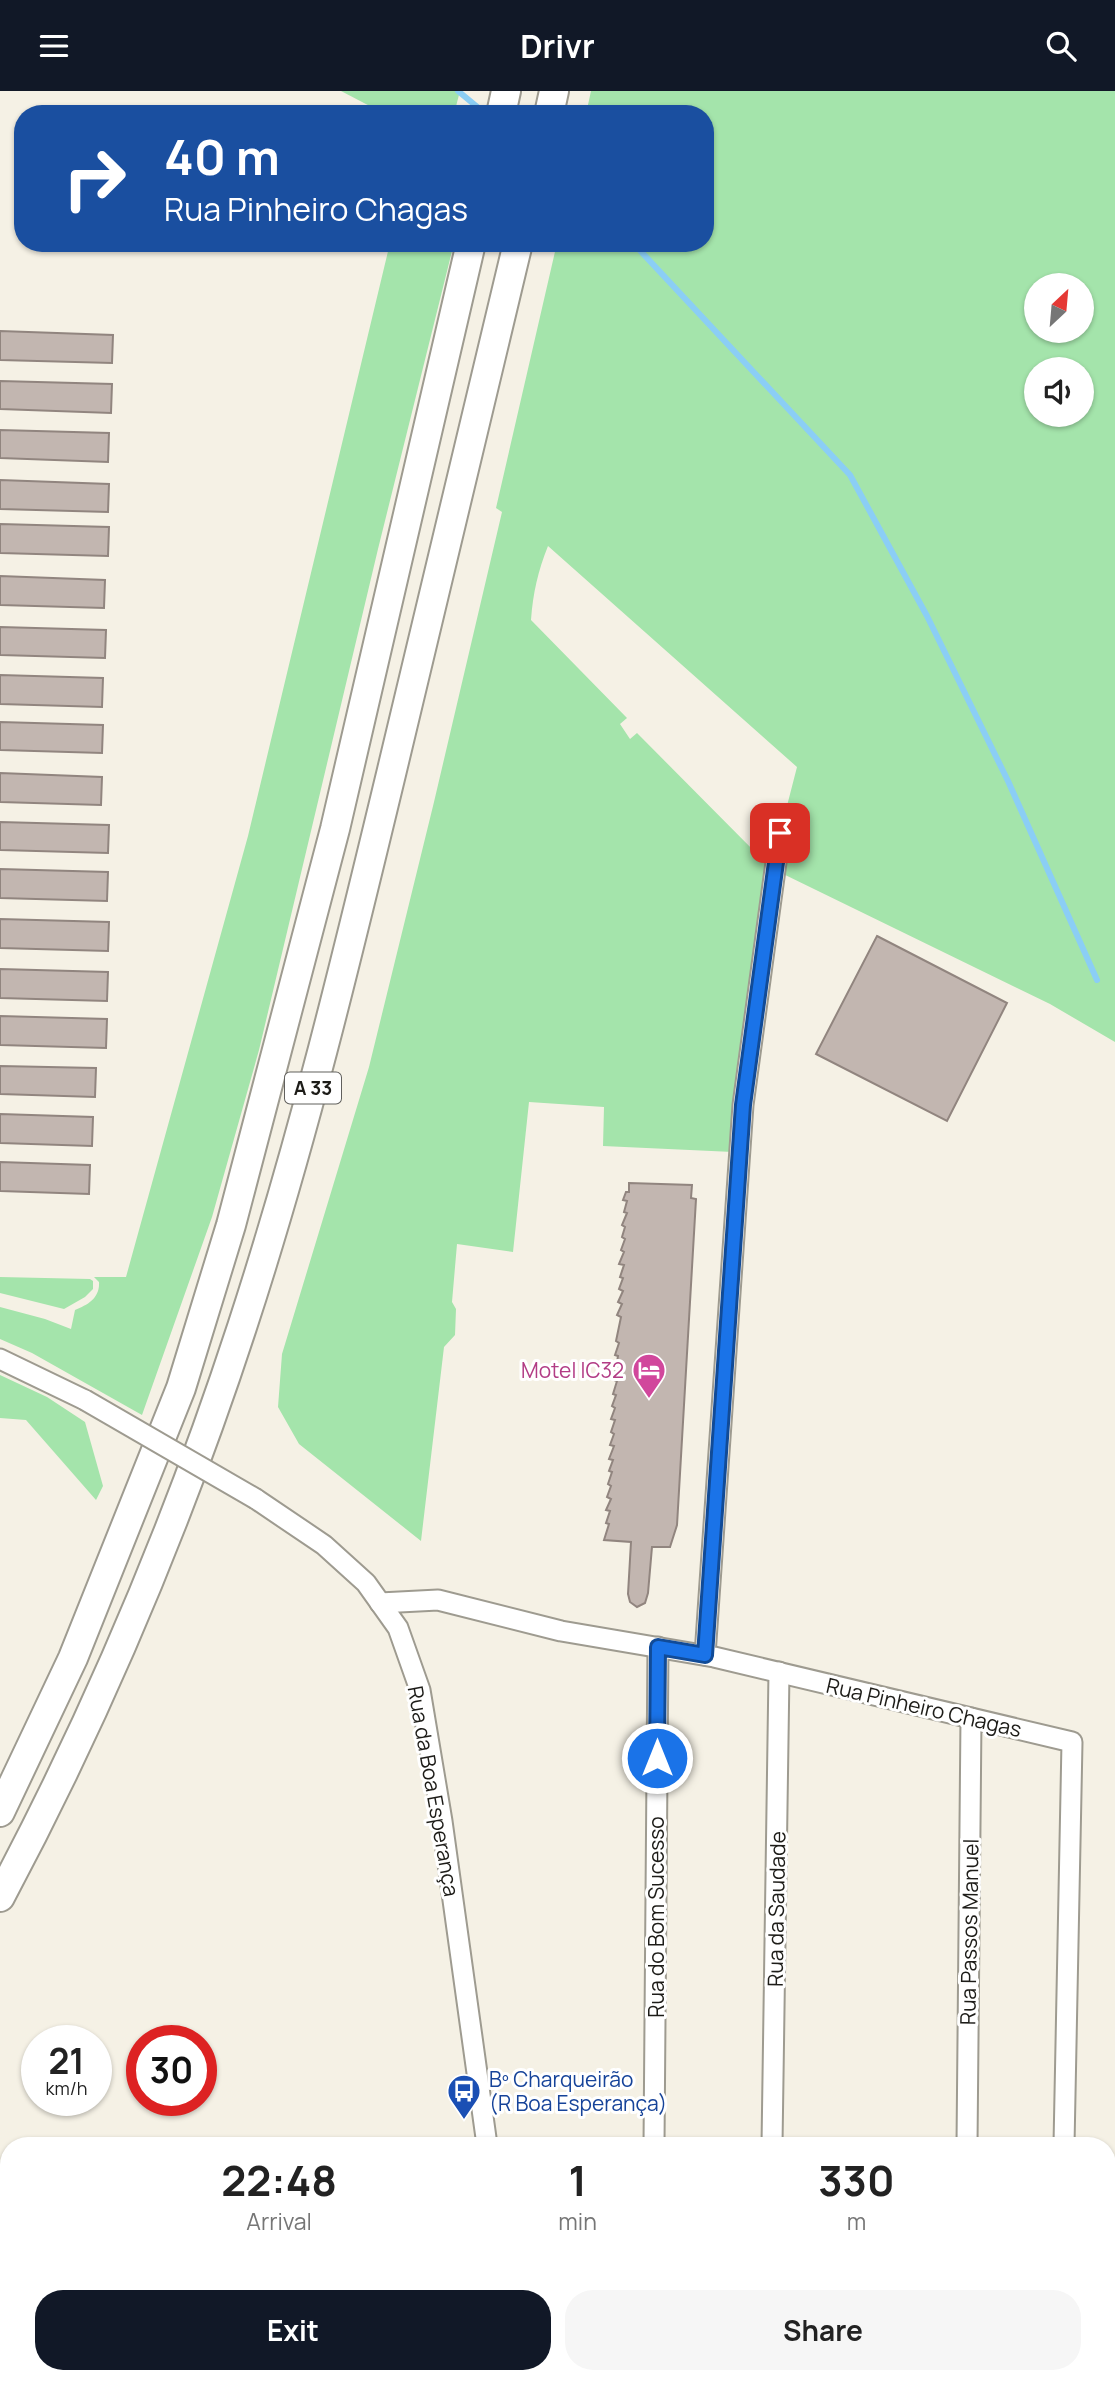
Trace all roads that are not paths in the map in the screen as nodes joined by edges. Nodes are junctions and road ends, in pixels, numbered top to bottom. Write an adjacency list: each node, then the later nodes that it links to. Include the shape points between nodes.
1 (469, 252): 10 (highway, A 33, via 335,829 231,1225 181,1388 73,1658)
2 (516, 252): 11 (highway, A 33, via 360,904 267,1249 213,1413 153,1570 103,1688)
3 (780, 833): 7 (street, via 743,1105)
4 (0, 1359): 5 (street, Rua da Boa Esperança, bridge, via 85,1400 256,1499 324,1545 366,1583)
5 (380, 1603): 6 (street, Rua Pinheiro Chagas, via 438,1600 561,1631); 12 (street, Rua da Boa Esperança, via 398,1628 420,1690)
6 (658, 1647): 7 (street, Rua Pinheiro Chagas); 13 (street, Rua do Bom Sucesso)
7 (705, 1655): 8 (street, Rua Pinheiro Chagas)
8 (779, 1672): 9 (street, Rua Pinheiro Chagas); 14 (street, Rua da Saudade)
9 (971, 1718): 15 (street, Rua Passos Manuel); 16 (street, Rua Pinheiro Chagas, via 1072,1742)
10 (0, 1812)
11 (0, 1897)
12 (486, 2137)
13 (654, 2137)
14 (772, 2137)
15 (967, 2137)
16 (1064, 2137)

